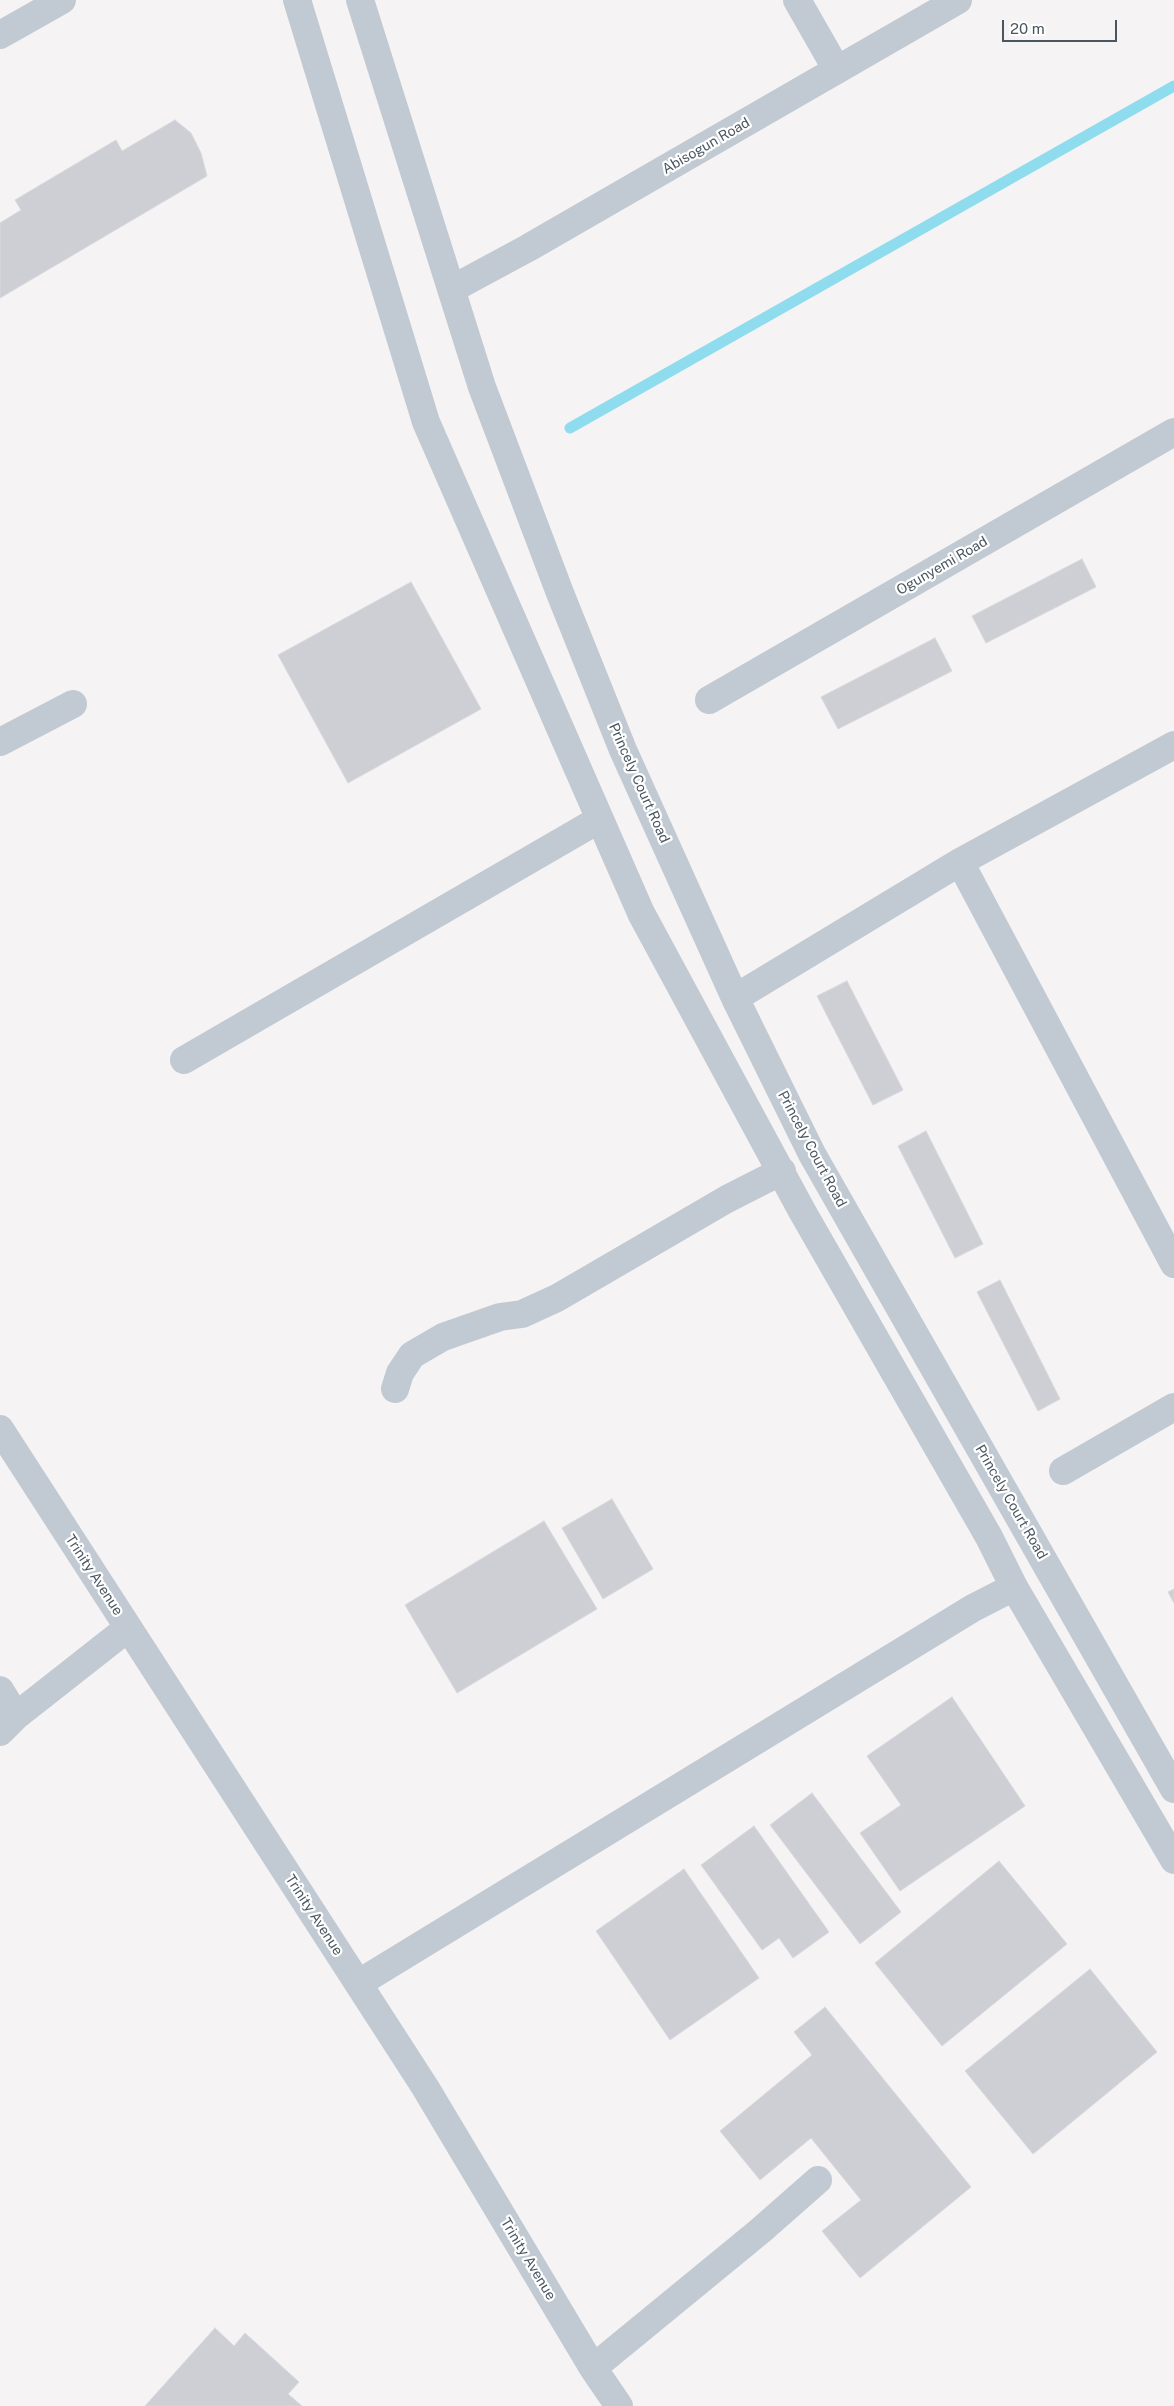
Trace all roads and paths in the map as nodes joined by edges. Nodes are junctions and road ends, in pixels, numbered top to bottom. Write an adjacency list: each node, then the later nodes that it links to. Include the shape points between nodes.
1 (62, 0): 6 (street)
2 (297, 0): 14 (street, via 426,422)
3 (360, 0): 8 (street, Princely Court Road)
4 (798, 0): 7 (street)
5 (958, 0): 7 (street, Abisogun Road)
6 (0, 35)
7 (837, 70): 8 (street, Abisogun Road)
8 (452, 289): 16 (street, Princely Court Road, via 482,387 560,593 623,750)
9 (1174, 432): 10 (street, Ogunyemi Road)
10 (709, 700)
11 (74, 704): 12 (street)
12 (0, 742)
13 (1174, 745): 15 (street)
14 (600, 819): 17 (street); 18 (street, via 641,913)
15 (960, 862): 16 (street); 19 (street)
16 (735, 998): 28 (street, Princely Court Road, via 812,1154)
17 (184, 1060)
18 (782, 1171): 20 (street, via 727,1199 557,1298 522,1314 500,1317 443,1337 412,1355 400,1373); 24 (street, via 989,1537)
19 (1174, 1264)
20 (395, 1389)
21 (1174, 1407): 23 (street)
22 (0, 1429): 25 (street, Trinity Avenue)
23 (1063, 1471)
24 (1014, 1587): 29 (street); 30 (street, via 973,1608)
25 (128, 1628): 27 (street); 30 (street, Trinity Avenue)
26 (0, 1690): 27 (street)
27 (8, 1724)
28 (1174, 1789)
29 (1174, 1860)
30 (359, 1984): 32 (street, Trinity Avenue, via 426,2087)
31 (818, 2180): 32 (street)
32 (593, 2368): 33 (street, Trinity Avenue)
33 (619, 2406)

